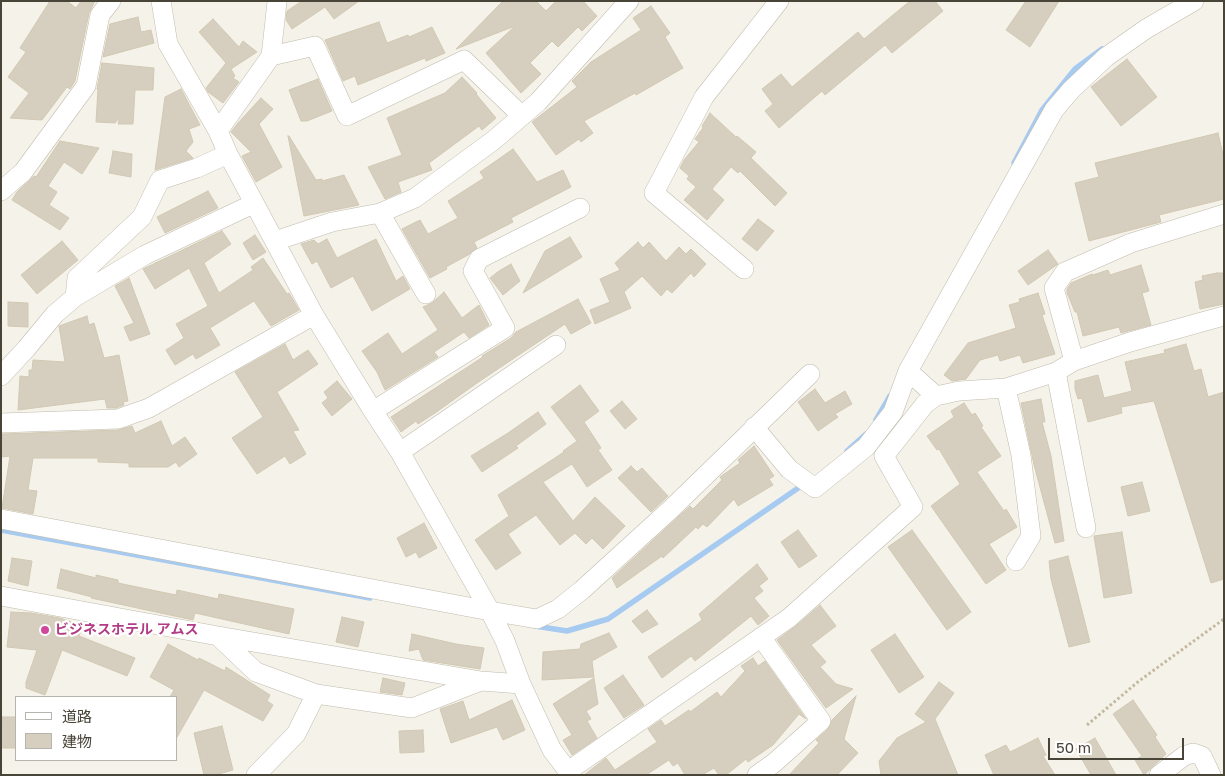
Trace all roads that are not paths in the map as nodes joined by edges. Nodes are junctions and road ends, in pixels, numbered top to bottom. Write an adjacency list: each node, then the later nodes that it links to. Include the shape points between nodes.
1 (111, 1): 11 (street, via 100,15 86,86 23,172)
2 (161, 1): 9 (street, via 168,44)
3 (630, 1): 8 (street)
4 (779, 1): 17 (street, via 704,97 654,192)
5 (1194, 1): 24 (street, via 1106,57 1054,110)
6 (277, 2): 7 (street)
7 (271, 56): 8 (street, via 315,46 347,116 464,60); 9 (street)
8 (522, 116): 14 (street, via 415,198)
9 (218, 131): 10 (street)
10 (228, 154): 12 (street); 19 (street, via 160,180 142,217 77,278)
11 (1, 191)
12 (254, 204): 16 (street); 19 (street, via 145,255)
13 (580, 208): 30 (street, via 479,260 473,271 505,328)
14 (380, 213): 16 (street, via 332,222); 18 (street)
15 (1224, 214): 23 (street, via 1131,243 1064,272 1054,288)
16 (275, 241): 20 (street)
17 (744, 269)
18 (426, 294)
19 (75, 297): 27 (street, via 55,314)
20 (314, 315): 30 (street); 31 (street, via 149,408 118,419)
21 (1224, 316): 23 (street, via 1130,342)
22 (556, 344): 33 (street)
23 (1074, 362): 25 (street)
24 (908, 371): 29 (street); 32 (street, via 893,412 866,447 815,488 789,470)
25 (1056, 372): 28 (street); 35 (street)
26 (810, 374): 32 (street)
27 (1, 376)
28 (1006, 388): 29 (street, via 959,390); 36 (street, via 1021,455 1031,536)
29 (936, 396): 40 (street, via 925,404 884,456 913,507 789,618)
30 (373, 411): 33 (street)
31 (1, 423)
32 (754, 428): 38 (street, via 672,508 558,609 537,619)
33 (400, 452): 38 (street)
34 (1, 519): 38 (street)
35 (1086, 528)
36 (1016, 561)
37 (1, 596): 39 (street)
38 (491, 613): 42 (street)
39 (218, 636): 41 (street); 43 (street, via 256,672)
40 (761, 637): 44 (street); 46 (street, via 821,720)
41 (481, 681): 42 (street); 43 (street, via 412,708)
42 (521, 684): 44 (street, via 552,750)
43 (316, 694): 45 (street, via 296,734)
44 (569, 773)
45 (256, 775)
46 (756, 775)
47 (1159, 775): 48 (street, via 1193,753 1202,756)
48 (1211, 775)

